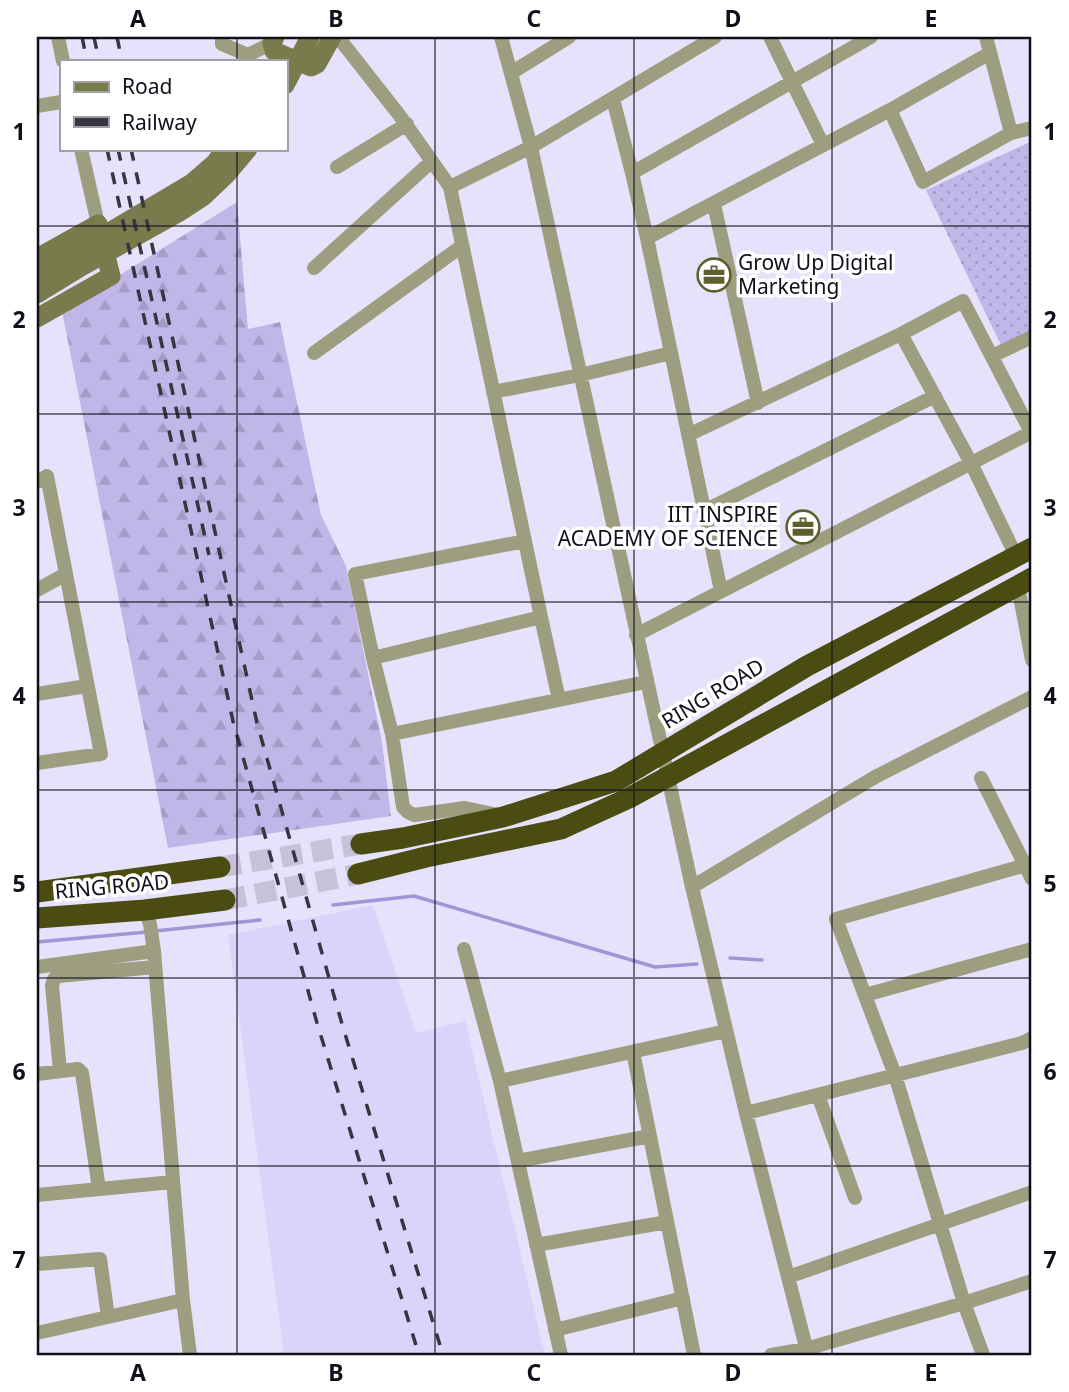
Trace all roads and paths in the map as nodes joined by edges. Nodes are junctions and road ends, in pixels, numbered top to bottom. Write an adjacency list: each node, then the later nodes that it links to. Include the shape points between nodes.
1 (58, 37): 14 (street)
2 (222, 37): 12 (street, via 222,44 248,55)
3 (310, 37): 16 (main road)
4 (332, 37): 12 (main road, via 311,67 274,51)
5 (338, 37): 22 (street)
6 (501, 37): 15 (street)
7 (569, 37): 15 (street)
8 (715, 37): 18 (street)
9 (770, 37): 17 (street)
10 (871, 37): 17 (street)
11 (986, 37): 13 (street)
12 (278, 44)
13 (990, 53): 21 (street); 24 (street)
14 (63, 60)
15 (511, 73): 26 (street)
16 (287, 81)
17 (791, 82): 25 (street); 32 (street)
18 (613, 99): 26 (street); 32 (street)
19 (60, 102): 20 (street)
20 (37, 106)
21 (890, 110): 24 (street, via 923,182); 25 (street)
22 (407, 124): 30 (street); 31 (street)
23 (1032, 128): 24 (street)
24 (1011, 133)
25 (823, 145): 34 (street)
26 (531, 148): 33 (street); 48 (street)
27 (81, 150): 35 (street)
28 (224, 150): 40 (main road, via 191,183)
29 (247, 150): 41 (main road, via 204,196)
30 (432, 161): 33 (street); 39 (street)
31 (337, 167)
32 (632, 173): 36 (street)
33 (450, 187): 37 (street)
34 (714, 204): 36 (street); 51 (street)
35 (98, 224): 38 (main road); 42 (main road, via 111,276)
36 (647, 238): 46 (street)
37 (463, 247): 45 (street); 49 (street)
38 (37, 258)
39 (314, 268)
40 (37, 275)
41 (37, 293)
42 (37, 317)
43 (901, 334): 47 (street, via 963,302); 50 (street); 51 (street)
44 (1032, 337): 47 (street)
45 (314, 353)
46 (671, 353): 48 (street); 53 (street)
47 (992, 356): 52 (street)
48 (580, 375): 49 (street); 64 (street)
49 (493, 391): 57 (street)
50 (935, 396): 54 (street); 56 (street)
51 (758, 403): 53 (street)
52 (1032, 432): 54 (street)
53 (688, 435): 56 (street)
54 (971, 463): 58 (street); 62 (street)
55 (37, 482): 59 (street, via 47,476)
56 (704, 511): 62 (street)
57 (525, 541): 63 (street); 65 (street, via 355,574)
58 (1024, 552): 73 (highway, RING ROAD, via 807,666)
59 (66, 574): 61 (street); 68 (street)
60 (1025, 582): 66 (street); 75 (highway)
61 (37, 590)
62 (721, 591): 64 (street)
63 (541, 617): 65 (street); 71 (street)
64 (636, 635): 67 (street)
65 (373, 658): 72 (street)
66 (1032, 660)
67 (646, 682): 71 (street); 73 (street)
68 (88, 686): 69 (street); 74 (street, via 101,754)
69 (37, 694)
70 (1032, 697): 82 (street, via 874,777)
71 (559, 700): 72 (street)
72 (392, 734): 77 (street, via 408,812 465,808)
73 (662, 754): 75 (street); 77 (highway, RING ROAD, via 617,781)
74 (37, 763)
75 (667, 777): 81 (highway, via 561,829); 82 (street)
76 (981, 778): 80 (street)
77 (503, 817): 78 (highway, RING ROAD)
78 (361, 844)
79 (220, 867): 83 (highway, RING ROAD)
80 (1029, 872): 92 (street, via 836,919)
81 (358, 874)
82 (692, 887): 93 (street)
83 (37, 892)
84 (225, 900): 85 (highway, RING ROAD)
85 (148, 916): 86 (highway, RING ROAD); 87 (street)
86 (37, 918)
87 (154, 948): 90 (street); 91 (street)
88 (464, 949): 99 (street)
89 (1032, 949): 92 (street)
90 (37, 967)
91 (155, 967): 96 (street, via 54,979); 104 (street)
92 (865, 995): 98 (street)
93 (726, 1031): 95 (street); 101 (street)
94 (1032, 1038): 98 (street)
95 (632, 1052): 99 (street); 102 (street)
96 (60, 1071): 97 (street); 105 (street, via 78,1069 82,1073)
97 (37, 1074)
98 (895, 1075): 100 (street); 110 (street)
99 (500, 1081): 103 (street)
100 (818, 1095): 101 (street); 108 (street)
101 (746, 1113): 113 (street)
102 (650, 1136): 103 (street); 109 (street)
103 (518, 1161): 111 (street)
104 (173, 1182): 105 (street); 116 (street)
105 (99, 1189): 107 (street)
106 (1032, 1192): 110 (street)
107 (37, 1195)
108 (855, 1198)
109 (667, 1222): 111 (street); 115 (street)
110 (940, 1224): 113 (street); 117 (street)
111 (536, 1245): 119 (street)
112 (37, 1264): 118 (street, via 100,1259)
113 (788, 1277): 121 (street)
114 (1032, 1280): 117 (street)
115 (683, 1298): 119 (street); 124 (street)
116 (183, 1300): 118 (street); 122 (street)
117 (964, 1303): 121 (street); 126 (street)
118 (108, 1317): 120 (street)
119 (555, 1330): 123 (street)
120 (37, 1333)
121 (807, 1352): 125 (street)
122 (190, 1355)
123 (561, 1355)
124 (694, 1355)
125 (771, 1355)
126 (984, 1355)

